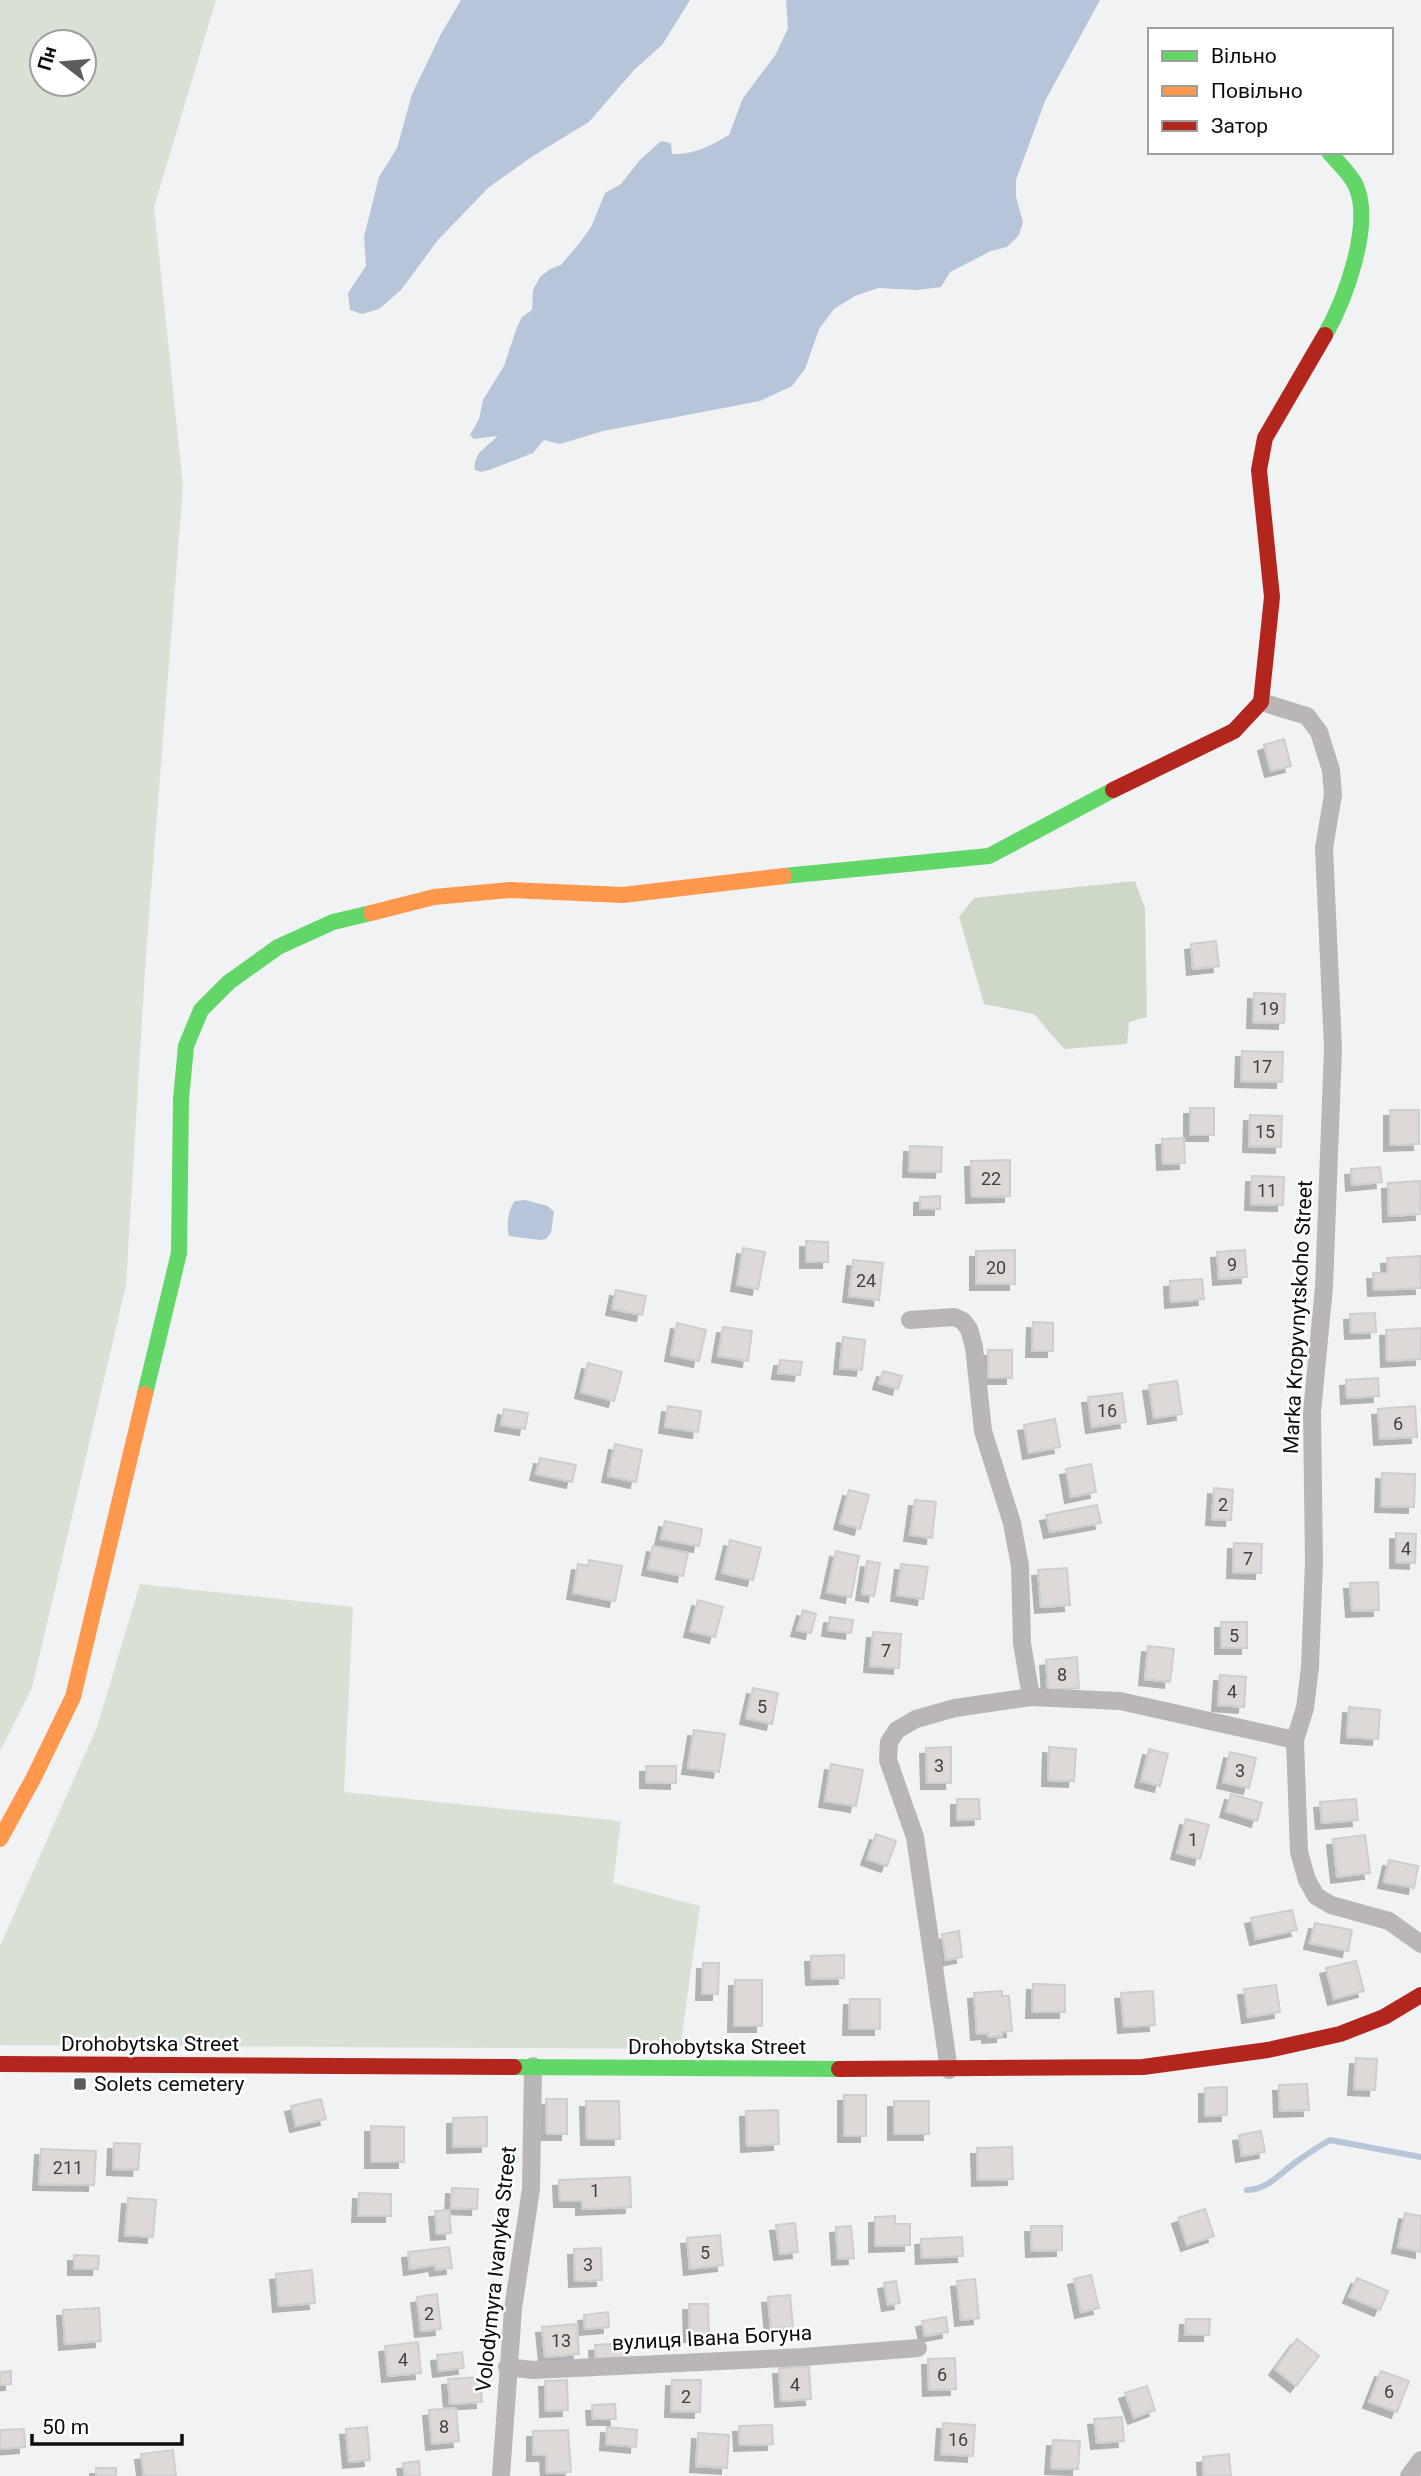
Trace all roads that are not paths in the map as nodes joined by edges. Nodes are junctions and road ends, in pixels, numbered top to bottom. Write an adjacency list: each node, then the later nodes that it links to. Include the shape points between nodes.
1 (1331, 154): 2 (street, via 1356,185 1361,210 1356,264 1338,313 1265,438 1259,470 1272,597)
2 (1261, 702): 5 (street, Marka Kropyvnytskoho Street, via 1307,716 1319,732 1333,795 1324,848 1333,1048 1324,1287 1312,1412 1310,1667); 6 (street, via 1234,731 989,856 623,895 510,890 434,897 333,922 278,947 229,982 201,1010 186,1046 179,1253 73,1697)
3 (910, 1321): 4 (street, via 954,1317 969,1329 984,1431 1020,1566 1022,1643)
4 (1031, 1697): 5 (street, via 1120,1701); 11 (street, via 955,1707 916,1719 897,1730 889,1742 888,1760 915,1837)
5 (1295, 1740): 7 (street, Marka Kropyvnytskoho Street, via 1298,1852 1316,1896 1331,1905 1389,1921)
6 (0, 1839)
7 (1421, 1944)
8 (1421, 1996): 11 (street, Drohobytska Street, via 1340,2034 1268,2050 1143,2067)
9 (0, 2064): 10 (street, Drohobytska Street)
10 (533, 2066): 11 (street, Drohobytska Street); 13 (street, Volodymyra Ivanyka Street, via 531,2189)
11 (949, 2070)
12 (918, 2348): 13 (street, вулиця Івана Богуна, via 533,2370)
13 (507, 2367): 15 (street, Volodymyra Ivanyka Street)
14 (1421, 2460): 16 (street)
15 (501, 2476)
16 (1409, 2476)

